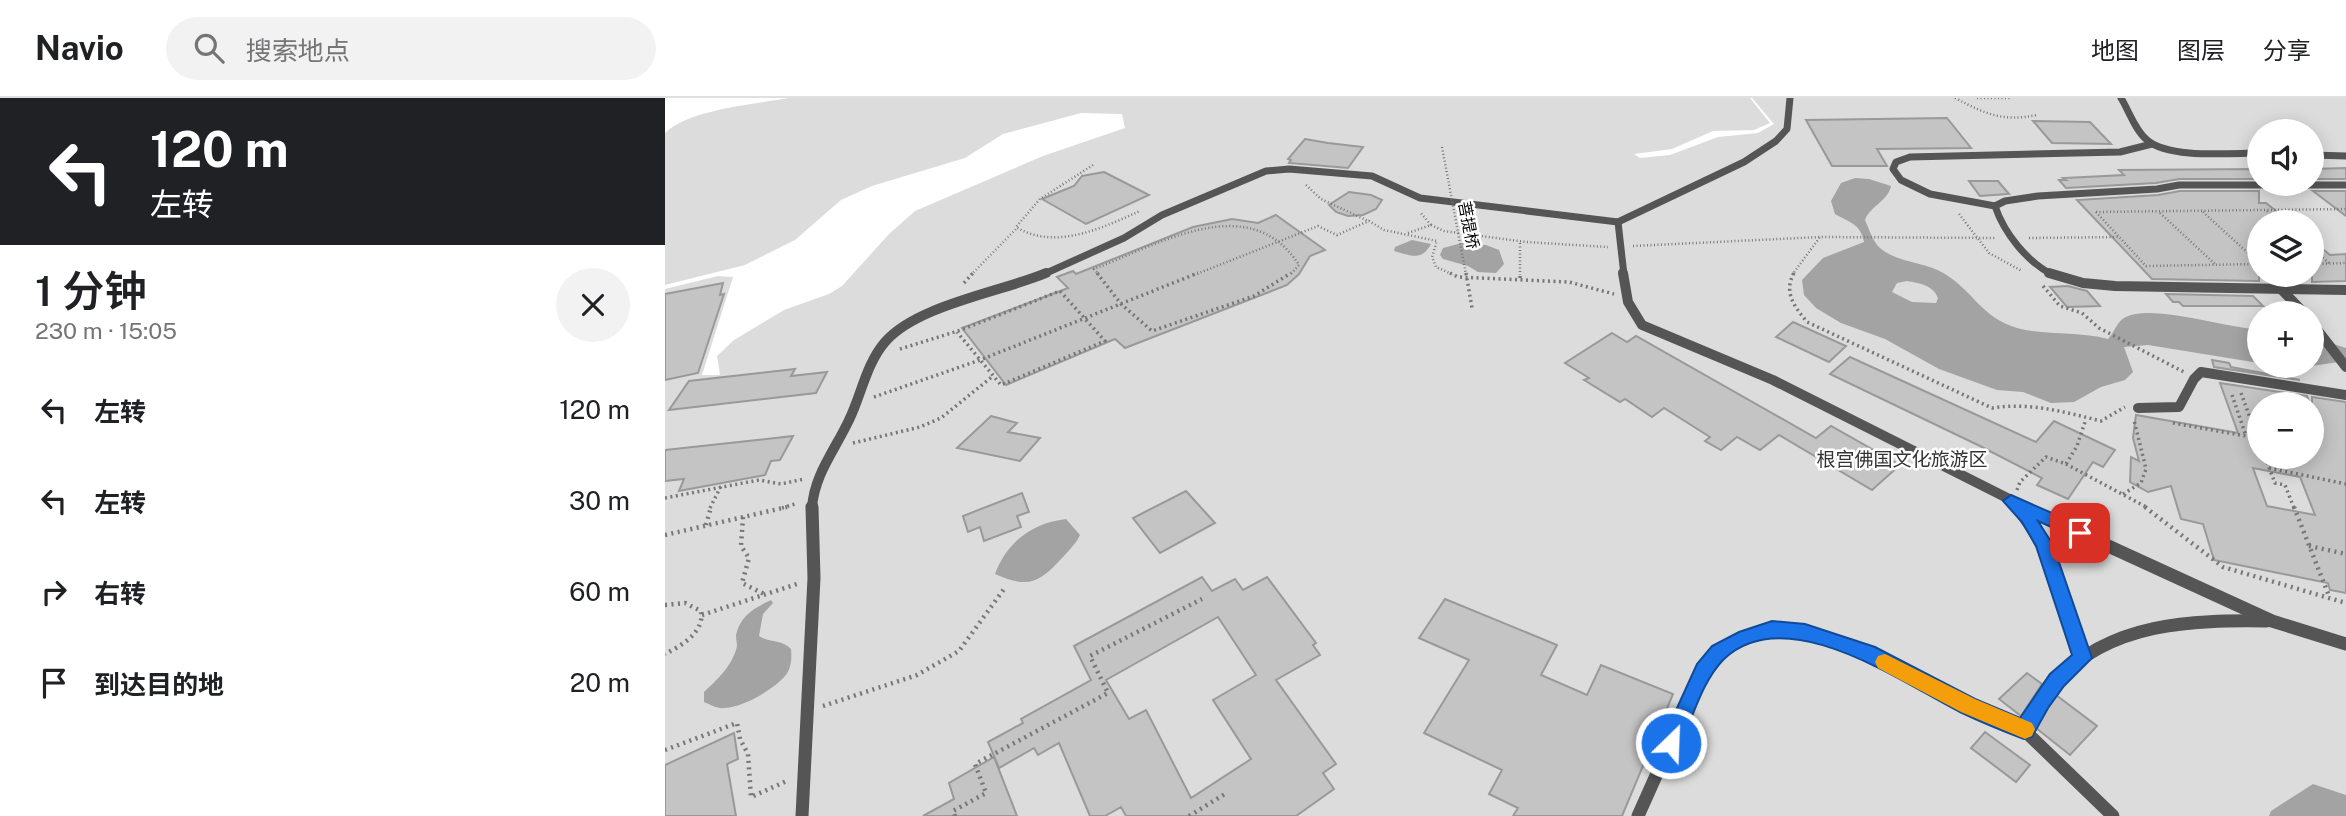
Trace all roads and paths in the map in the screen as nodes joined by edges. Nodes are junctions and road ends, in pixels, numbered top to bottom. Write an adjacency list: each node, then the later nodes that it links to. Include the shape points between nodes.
1 (1790, 98): 25 (lane, via 1787,129 1761,151)
2 (1955, 98): 6 (path, via 1998,119)
3 (1977, 98): 4 (path)
4 (2010, 98)
5 (2121, 98): 7 (lane)
6 (2037, 115)
7 (2152, 144): 9 (lane); 16 (lane, via 2120,152 1910,157 1893,165 1896,176 1912,187)
8 (1442, 147): 49 (path, 菩提桥, bridge)
9 (2247, 152)
10 (2324, 155): 11 (lane)
11 (2346, 156)
12 (1093, 164): 27 (path, via 1042,197)
13 (1280, 169): 15 (lane, via 1372,176); 24 (path, via 1321,199); 50 (lane, via 1253,175 1173,210 1043,275)
14 (2346, 185): 17 (lane, via 2179,185 2038,196)
15 (1420, 198): 25 (lane); 26 (path, via 1420,213)
16 (1954, 199): 17 (lane); 41 (path, via 1976,238 1997,260 2028,273)
17 (1996, 206): 41 (lane, via 2000,220 2033,262)
18 (2346, 209): 21 (path)
19 (1141, 210): 27 (path, via 1106,227 1072,235 1041,238)
20 (2247, 210): 23 (path)
21 (2265, 210)
22 (2159, 211): 23 (path); 40 (path); 40 (path, via 2096,212 2146,266)
23 (2201, 211): 34 (path)
24 (1369, 221): 28 (path, via 1384,231); 31 (path, via 1336,235 1318,226)
25 (1618, 222): 33 (lane)
26 (1431, 225): 28 (path); 32 (path)
27 (1017, 228): 50 (path)
28 (1406, 233): 42 (path, via 1437,241 1432,257 1441,270 1458,277)
29 (1820, 237): 30 (path); 33 (path); 65 (path, via 1789,278 1789,298 1807,322 1992,408 2016,404 2046,407)
30 (1895, 237)
31 (1276, 242): 48 (path); 48 (path, via 1294,255 1299,265 1261,293 1152,331); 48 (path, via 1241,224 1215,226 1094,269)
32 (1520, 243): 33 (path, via 1569,248); 42 (path)
33 (1621, 246): 46 (lane)
34 (2247, 253)
35 (2324, 259): 37 (path)
36 (2324, 263): 37 (path)
37 (2329, 263): 38 (path)
38 (2346, 263)
39 (2247, 264): 40 (path)
40 (2216, 265)
41 (2053, 275): 44 (lane, via 2132,287)
42 (1520, 278): 46 (path, via 1569,282)
43 (2039, 281): 58 (path, via 2060,306 2082,313 2146,354)
44 (2282, 290): 45 (lane); 47 (lane)
45 (2346, 290)
46 (1625, 296): 79 (lane, via 1631,314 1642,325 1773,380)
47 (2293, 301)
48 (1121, 304): 51 (path)
49 (1472, 308)
50 (939, 310): 54 (lane, via 898,331)
51 (1084, 318): 52 (path, via 1060,291); 55 (path); 57 (path, via 1105,341 1000,385)
52 (957, 332): 54 (path); 55 (path)
53 (2324, 338): 56 (lane)
54 (877, 354): 62 (lane)
55 (980, 360): 57 (path); 62 (path)
56 (2346, 368)
57 (993, 376): 69 (path, via 941,418)
58 (2194, 377): 61 (lane, via 2198,372 2212,372); 63 (lane, via 2187,400 2179,407)
59 (2239, 388): 60 (path); 64 (path); 68 (path, via 2229,386)
60 (2252, 390)
61 (2346, 395)
62 (856, 404): 69 (lane)
63 (2138, 408): 65 (path, via 2124,407 2101,421)
64 (2247, 410)
65 (2086, 419): 70 (path)
66 (2146, 419): 76 (path, via 2134,417 2146,469 2144,479)
67 (2171, 423): 68 (path)
68 (2246, 436)
69 (834, 448): 73 (lane)
70 (2066, 464): 76 (path); 79 (path, via 2046,457 2020,482)
71 (2269, 469): 83 (path, via 2275,483 2285,485)
72 (2274, 469): 74 (path)
73 (819, 475): 75 (path, via 781,484 759,480); 77 (lane)
74 (2346, 484)
75 (721, 486): 78 (path); 81 (path)
76 (2123, 494): 88 (path, via 2221,566 2271,585)
77 (814, 497): 80 (path); 85 (lane)
78 (665, 498)
79 (2011, 501): 93 (lane); 96 (lane, via 2044,545)
80 (743, 517): 81 (path); 87 (path, via 741,546 749,558 742,583)
81 (706, 526): 82 (path)
82 (665, 535)
83 (2309, 546): 84 (path); 88 (path)
84 (2346, 554)
85 (814, 578): 87 (path); 97 (lane)
86 (1004, 589): 97 (path, via 959,651 917,675)
87 (767, 596): 92 (path)
88 (2329, 596): 90 (path)
89 (1202, 599): 103 (path, via 1090,656 1108,694 975,764 986,793 953,811)
90 (2346, 603)
91 (665, 605): 92 (path, via 693,604)
92 (702, 615): 95 (path, via 693,634)
93 (2272, 621): 94 (lane); 96 (lane, via 2175,623)
94 (2346, 644)
95 (665, 654)
96 (2083, 658): 98 (lane, via 2057,680)
97 (807, 712): 100 (lane)
98 (2024, 730): 105 (lane, via 1868,653 1805,632 1772,629 1719,652 1704,670); 106 (lane)
99 (665, 750): 100 (path, via 737,723 748,754 751,797)
100 (804, 773): 102 (lane)
101 (1225, 794): 104 (path)
102 (802, 816)
103 (955, 816)
104 (1189, 816)
105 (1638, 816)
106 (2113, 816)

